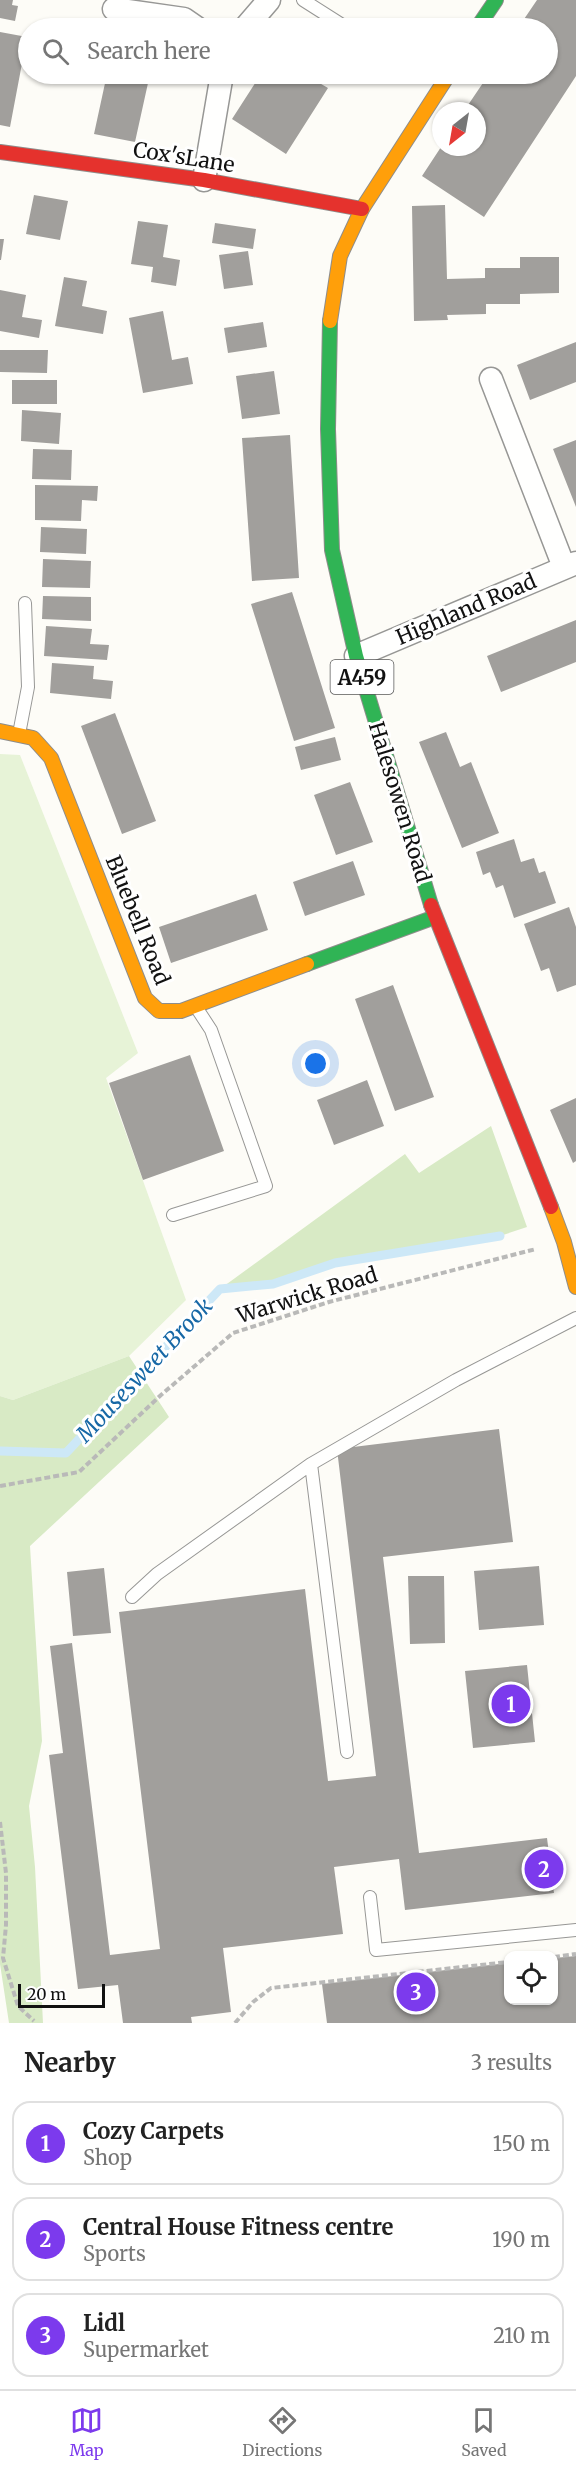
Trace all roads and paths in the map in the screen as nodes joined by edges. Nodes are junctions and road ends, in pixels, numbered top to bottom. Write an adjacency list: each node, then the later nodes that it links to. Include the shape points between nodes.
1 (269, 0): 6 (street)
2 (303, 0): 7 (lane)
3 (496, 0): 8 (main road)
4 (114, 9): 5 (street)
5 (177, 18)
6 (254, 18)
7 (331, 18)
8 (484, 18)
9 (220, 84): 12 (street)
10 (442, 84): 13 (main road, Halesowen Road / A459)
11 (0, 152): 12 (main road, Cox'sLane)
12 (204, 180): 13 (main road, Cox'sLane)
13 (362, 209): 17 (main road, Halesowen Road / A459, via 340,256 330,323 328,429 332,550)
14 (491, 379): 15 (street)
15 (570, 565): 17 (street, Highland Road)
16 (25, 603): 19 (lane, via 28,687)
17 (356, 656): 20 (main road, Halesowen Road / A459)
18 (0, 731): 19 (main road, Bluebell Road)
19 (19, 735): 21 (main road, Bluebell Road, via 33,738 51,758 145,998 159,1011 181,1011)
20 (435, 917): 21 (main road, Bluebell Road); 23 (main road, Halesowen Road / A459)
21 (195, 1006): 22 (lane, via 210,1030 266,1186)
22 (173, 1215)
23 (564, 1242): 24 (main road, Halesowen Road / A459); 27 (path, Warwick Road, via 329,1302 233,1332 79,1472)
24 (576, 1287)
25 (576, 1318): 26 (lane, via 456,1380)
26 (311, 1464): 28 (lane, via 157,1574); 29 (lane)
27 (0, 1486)
28 (132, 1597)
29 (347, 1752)
30 (0, 1822): 36 (path, via 6,1873 3,1958 18,2006)
31 (370, 1897): 32 (lane, via 376,1950)
32 (576, 1930)
33 (576, 1954): 34 (path)
34 (558, 1956)
35 (504, 1962): 37 (path, via 271,1988 253,2001)
36 (35, 2022)
37 (235, 2023)

